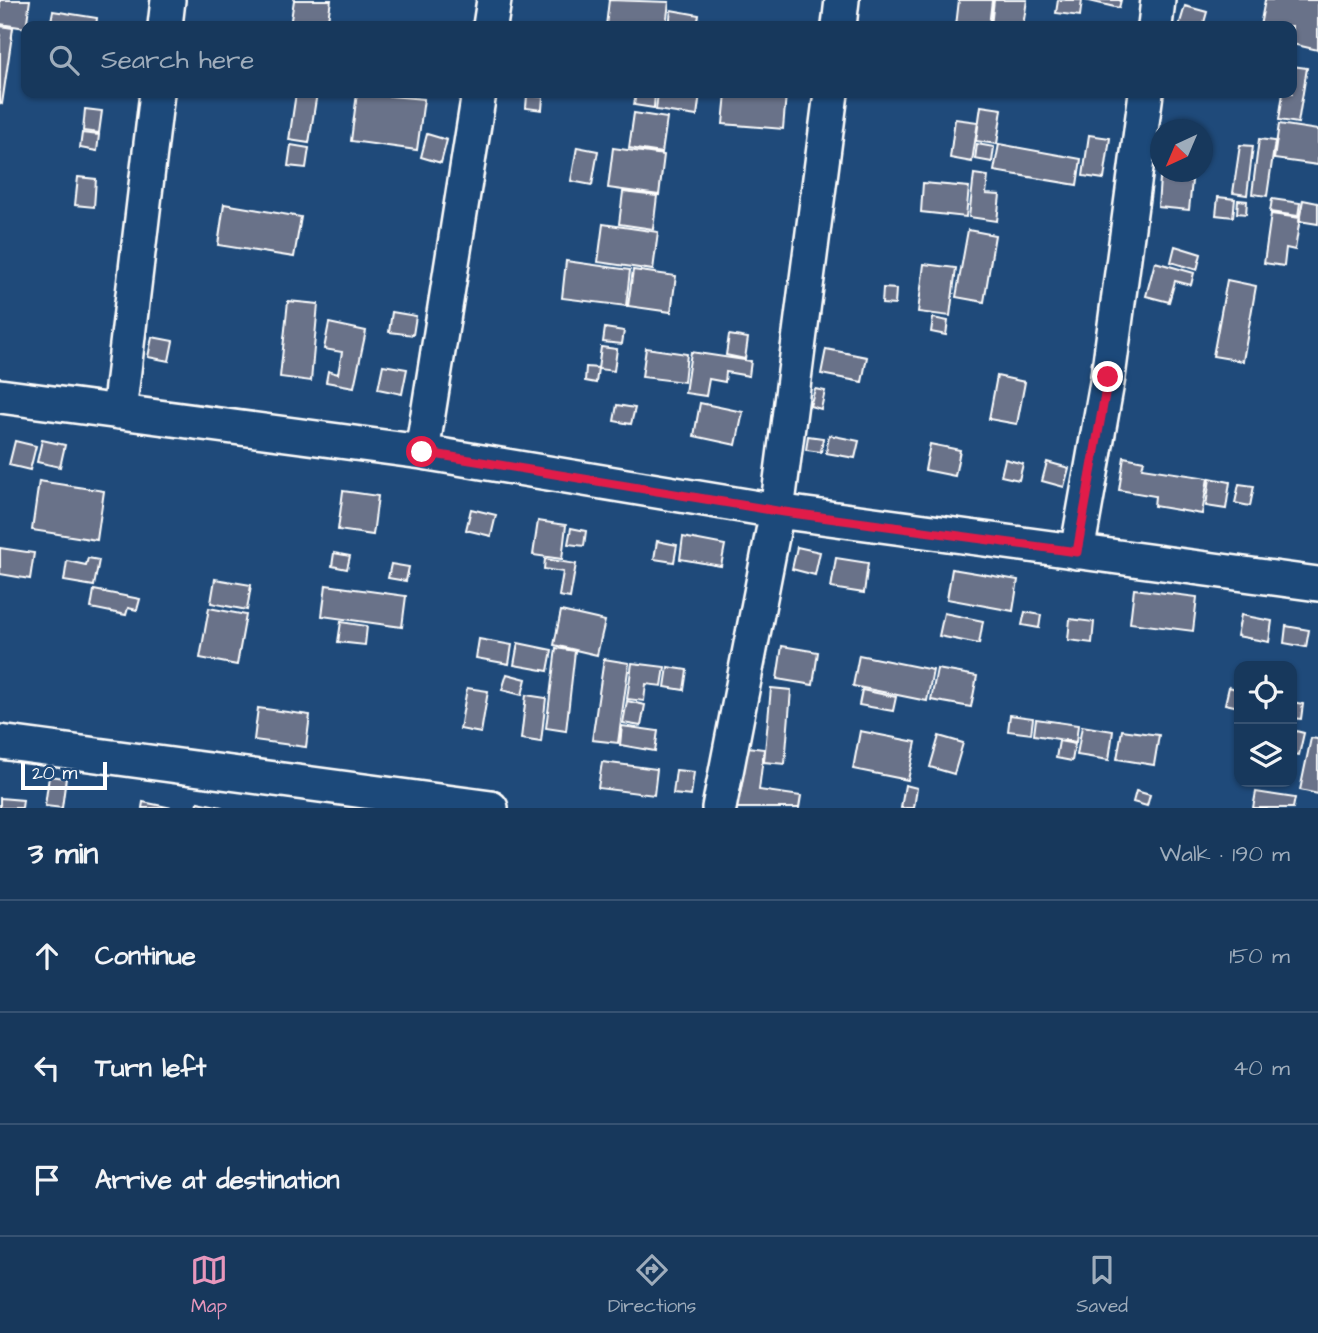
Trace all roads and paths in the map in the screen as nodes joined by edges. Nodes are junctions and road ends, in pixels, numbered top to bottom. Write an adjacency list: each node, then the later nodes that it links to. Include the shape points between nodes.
1 (169, 0): 5 (street)
2 (494, 0): 6 (street)
3 (842, 0): 7 (street)
4 (1158, 0): 8 (street)
5 (166, 21)
6 (491, 21)
7 (840, 21)
8 (1156, 21)
9 (156, 98): 14 (street)
10 (478, 98): 15 (street)
11 (830, 98): 16 (street)
12 (1145, 98): 17 (street, via 1108,377)
13 (0, 396): 14 (street)
14 (119, 412): 15 (street)
15 (422, 452): 16 (street)
16 (777, 511): 17 (street); 21 (street)
17 (1077, 552): 18 (street)
18 (1318, 584)
19 (0, 742): 20 (street)
20 (491, 808)
21 (719, 808)

